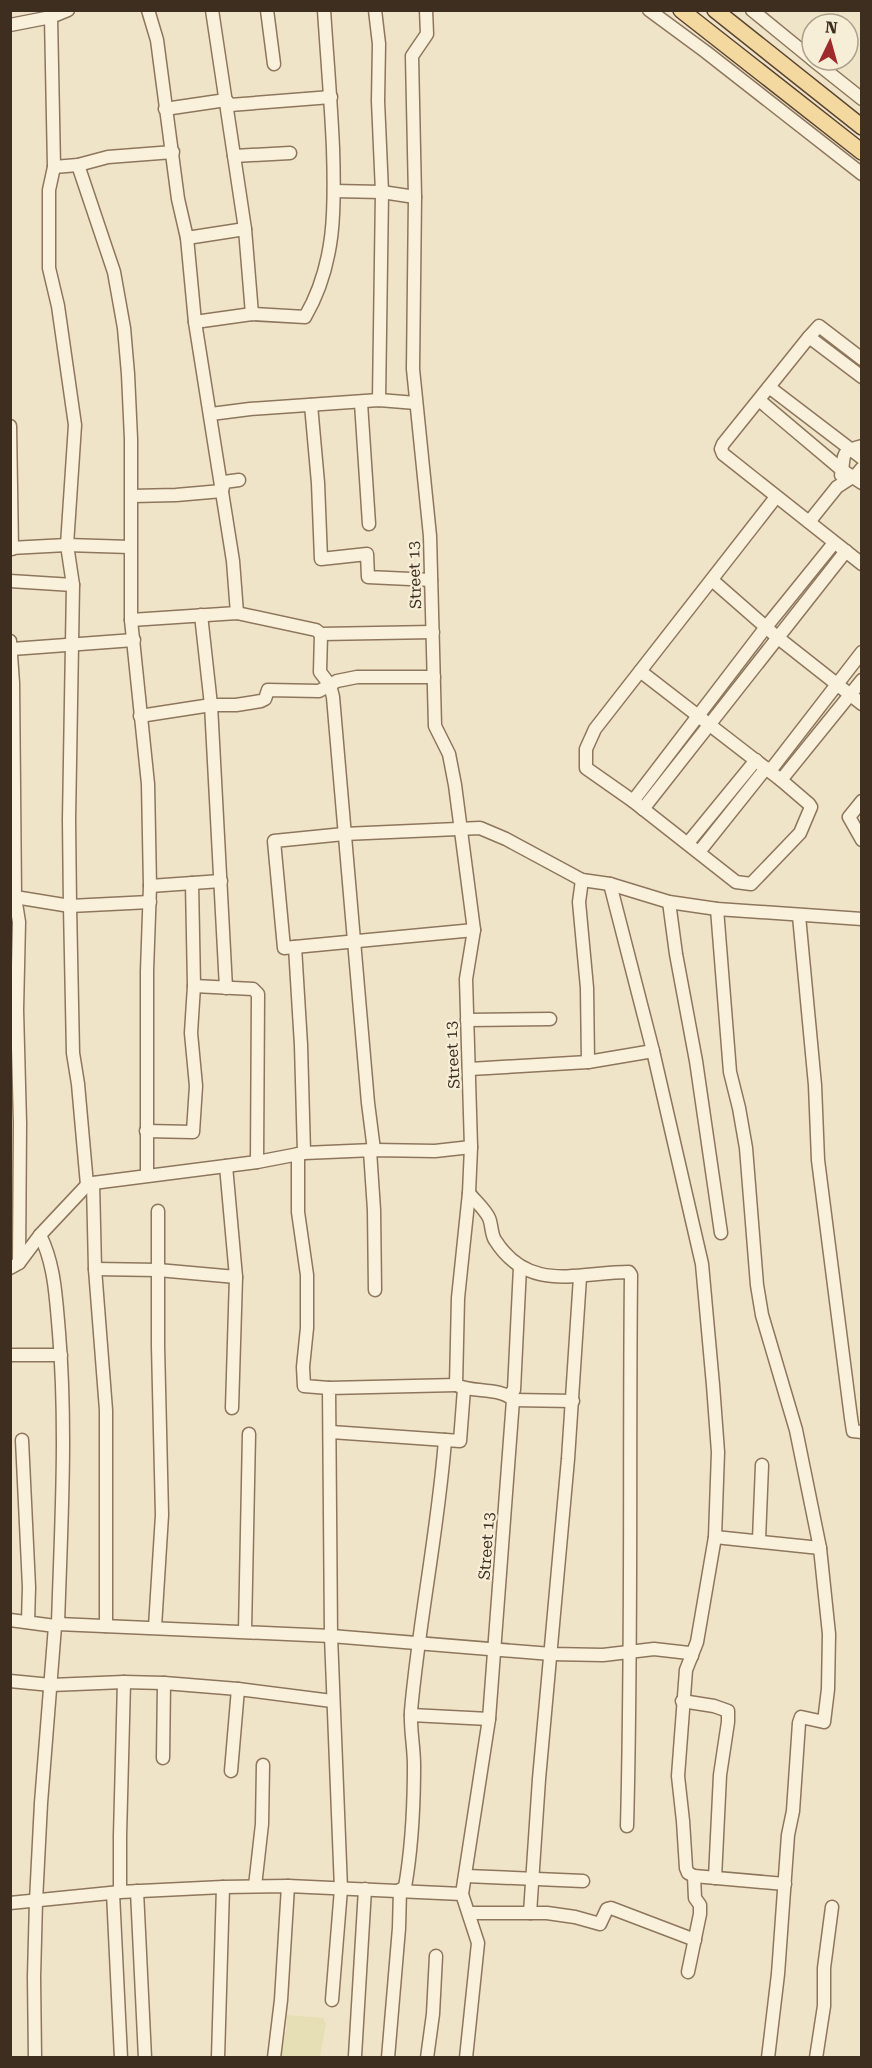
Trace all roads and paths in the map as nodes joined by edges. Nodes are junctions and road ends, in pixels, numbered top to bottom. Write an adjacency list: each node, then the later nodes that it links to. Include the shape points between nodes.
1 (68, 10): 12 (street)
2 (148, 10): 20 (street, via 157,40)
3 (212, 10): 19 (street)
4 (267, 10): 15 (street)
5 (324, 10): 17 (street)
6 (375, 10): 31 (street)
7 (426, 10): 32 (street, Street 13, via 427,34 412,56)
8 (649, 10): 29 (street)
9 (681, 10): 22 (main road)
10 (715, 10): 21 (main road)
11 (752, 10): 14 (street)
12 (51, 16): 13 (street); 28 (street)
13 (10, 25)
14 (800, 49)
15 (274, 64)
16 (828, 72): 18 (street)
17 (331, 97): 19 (street, via 230,105); 30 (street)
18 (861, 99)
19 (226, 100): 20 (street); 26 (street)
20 (165, 109): 23 (street)
21 (857, 123): 22 (main road)
22 (840, 135): 24 (main road)
23 (173, 152): 27 (street, via 108,157); 34 (street)
24 (861, 152)
25 (290, 153): 26 (street)
26 (234, 156): 33 (street)
27 (78, 165): 28 (street); 53 (street, via 119,295 128,374)
28 (54, 167): 58 (street, via 49,268 75,425)
29 (861, 174)
30 (334, 191): 31 (street); 35 (street, via 332,240 305,317)
31 (382, 192): 32 (street); 41 (street)
32 (415, 197): 44 (street, Street 13)
33 (245, 229): 34 (street); 35 (street)
34 (187, 238): 36 (street)
35 (252, 314): 36 (street)
36 (195, 322): 46 (street)
37 (808, 337): 38 (street, via 819,327); 39 (street); 40 (street)
38 (861, 359)
39 (861, 378)
40 (769, 387): 42 (street); 48 (street)
41 (379, 400): 43 (street); 44 (street)
42 (759, 400): 50 (street); 54 (street, via 721,449)
43 (361, 403): 45 (street); 56 (street)
44 (416, 403): 63 (street, Street 13)
45 (311, 405): 46 (street); 63 (street, via 321,559 367,554 368,577)
46 (211, 414): 52 (street)
47 (10, 426): 60 (street)
48 (856, 448): 49 (street); 50 (street, via 842,458)
49 (861, 458)
50 (854, 474): 55 (street, via 837,487)
51 (239, 480): 52 (street, via 224,482)
52 (222, 491): 53 (street); 67 (street)
53 (132, 496): 59 (street)
54 (776, 497): 55 (street); 64 (street)
55 (809, 522): 57 (street)
56 (369, 524)
57 (834, 543): 61 (street); 70 (street)
58 (68, 544): 59 (street); 60 (street); 66 (street)
59 (130, 547): 69 (street)
60 (11, 548)
61 (846, 551): 62 (street); 73 (street)
62 (861, 564)
63 (431, 580): 71 (street, Street 13)
64 (712, 580): 70 (street); 78 (street)
65 (10, 581): 66 (street)
66 (73, 585): 76 (street)
67 (237, 613): 68 (street); 72 (street)
68 (201, 615): 69 (street); 85 (street)
69 (131, 620): 74 (street)
70 (766, 627): 73 (street); 86 (street)
71 (433, 632): 72 (street); 79 (street, Street 13)
72 (321, 634): 82 (street, via 320,672)
73 (777, 638): 81 (street); 88 (street)
74 (134, 640): 76 (street); 87 (street)
75 (11, 645): 76 (street); 104 (street)
76 (70, 645): 107 (street)
77 (861, 652): 81 (street)
78 (640, 670): 86 (street); 91 (street, via 595,729 586,749 586,768)
79 (434, 677): 82 (street, via 357,677); 94 (street, Street 13, via 435,726 449,754)
80 (861, 680): 83 (street)
81 (836, 682): 83 (street); 89 (street)
82 (330, 685): 85 (street, via 320,691 268,690 261,701); 96 (street)
83 (851, 693): 84 (street); 90 (street)
84 (861, 704)
85 (211, 705): 87 (street); 100 (street)
86 (698, 715): 88 (street); 91 (street)
87 (140, 716): 103 (street, via 148,784)
88 (710, 724): 89 (street); 93 (street)
89 (764, 766): 90 (street); 97 (street); 98 (street)
90 (781, 780): 98 (street, via 811,807 800,833 761,876 751,884 736,882)
91 (633, 801): 93 (street)
92 (861, 801): 95 (street, via 849,817)
93 (644, 809): 97 (street)
94 (460, 829): 96 (street); 99 (street, via 480,828); 112 (street, Street 13)
95 (860, 832)
96 (344, 834): 113 (street); 114 (street, via 274,841 284,948)
97 (688, 843): 98 (street)
98 (699, 852)
99 (582, 880): 102 (street); 121 (street, via 579,902 587,988)
100 (221, 882): 101 (street); 117 (street)
101 (192, 883): 103 (street); 116 (street)
102 (610, 884): 106 (street); 120 (street)
103 (150, 886): 105 (street)
104 (15, 897): 107 (street); 111 (street)
105 (150, 902): 107 (street); 123 (street)
106 (669, 903): 108 (street); 133 (street)
107 (70, 906): 130 (street, via 73,1053)
108 (717, 909): 109 (street); 157 (street, via 730,1072 746,1149 757,1285 796,1430)
109 (800, 916): 110 (street); 150 (street, via 824,1214 853,1431)
110 (861, 920)
111 (15, 922): 115 (street)
112 (474, 930): 113 (street); 119 (street, Street 13, via 466,979)
113 (354, 941): 114 (street); 125 (street)
114 (295, 947): 126 (street, via 301,1045)
115 (14, 983): 135 (street, via 20,1123)
116 (194, 986): 117 (street); 123 (street, via 193,1132)
117 (226, 988): 127 (street, via 253,990 258,994)
118 (550, 1019): 119 (street)
119 (467, 1020): 122 (street, Street 13)
120 (653, 1051): 121 (street); 155 (street, via 702,1264 718,1452)
121 (588, 1062): 122 (street)
122 (470, 1069): 124 (street, Street 13)
123 (146, 1131): 129 (street)
124 (471, 1147): 125 (street); 131 (street, Street 13)
125 (372, 1151): 126 (street); 141 (street)
126 (301, 1154): 127 (street); 145 (street, via 298,1212 307,1275 304,1386)
127 (256, 1162): 128 (street)
128 (226, 1166): 129 (street); 139 (street)
129 (147, 1175): 130 (street)
130 (90, 1184): 134 (street); 137 (street)
131 (469, 1193): 136 (street, via 489,1218 494,1239); 144 (street, Street 13, via 458,1298)
132 (158, 1211): 138 (street)
133 (721, 1233)
134 (40, 1235): 135 (street); 142 (street, via 48,1250 55,1284)
135 (15, 1265)
136 (520, 1267): 140 (street, via 545,1276); 146 (street, Street 13)
137 (95, 1269): 138 (street); 161 (street, via 106,1410)
138 (158, 1270): 139 (street); 162 (street, via 162,1515)
139 (236, 1277): 148 (street)
140 (580, 1277): 147 (street); 167 (street, via 619,1272 631,1275)
141 (375, 1290)
142 (61, 1355): 143 (street); 160 (street, via 64,1404)
143 (11, 1356)
144 (460, 1387): 145 (street); 146 (street); 153 (street, Street 13, via 460,1441)
145 (329, 1388): 149 (street)
146 (511, 1397): 147 (street); 166 (street, Street 13)
147 (573, 1401): 168 (street)
148 (232, 1408)
149 (331, 1431): 153 (street); 164 (street)
150 (861, 1432)
151 (249, 1434): 163 (street)
152 (22, 1440): 159 (street)
153 (445, 1440): 165 (street)
154 (762, 1465): 156 (street)
155 (715, 1537): 156 (street); 169 (street)
156 (759, 1540): 157 (street)
157 (820, 1548): 188 (street, via 829,1634 828,1689 824,1722 801,1717 799,1724)
158 (10, 1620): 159 (street)
159 (28, 1622): 160 (street)
160 (57, 1625): 161 (street); 173 (street)
161 (106, 1626): 162 (street)
162 (155, 1627): 163 (street)
163 (245, 1631): 164 (street)
164 (331, 1636): 165 (street); 175 (street)
165 (417, 1643): 166 (street); 177 (street)
166 (495, 1648): 168 (street); 178 (street, Street 13)
167 (631, 1651): 168 (street); 169 (street, via 654,1649); 182 (street)
168 (551, 1654): 185 (street)
169 (692, 1656): 176 (street)
170 (10, 1681): 173 (street)
171 (124, 1682): 172 (street); 173 (street); 196 (street)
172 (164, 1683): 174 (street); 179 (street)
173 (51, 1685): 198 (street)
174 (238, 1689): 175 (street); 181 (street)
175 (332, 1701): 192 (street)
176 (682, 1701): 184 (street, via 678,1776 686,1868); 186 (street, via 728,1711 720,1775)
177 (411, 1715): 178 (street); 194 (street, via 411,1851 405,1887)
178 (489, 1719): 183 (street, Street 13)
179 (163, 1758)
180 (263, 1765): 189 (street)
181 (231, 1771)
182 (627, 1826)
183 (466, 1876): 185 (street); 197 (street, Street 13)
184 (694, 1876): 186 (street); 203 (street, via 695,1898 700,1905)
185 (532, 1878): 187 (street); 201 (street)
186 (715, 1878): 188 (street)
187 (583, 1881)
188 (785, 1884): 216 (street)
189 (255, 1886): 190 (street); 191 (street)
190 (288, 1886): 192 (street); 212 (street)
191 (222, 1887): 195 (street); 211 (street)
192 (341, 1889): 193 (street); 206 (street)
193 (365, 1889): 194 (street); 207 (street)
194 (400, 1890): 197 (street); 213 (street)
195 (137, 1892): 196 (street); 210 (street)
196 (117, 1893): 198 (street); 209 (street)
197 (462, 1894): 202 (street)
198 (36, 1901): 199 (street); 208 (street)
199 (10, 1903)
200 (832, 1908): 217 (street)
201 (530, 1913): 202 (street); 203 (street, via 575,1917 600,1924 611,1908)
202 (469, 1914): 215 (street, via 478,1943)
203 (695, 1940): 205 (street)
204 (436, 1956): 214 (street)
205 (688, 1972)
206 (332, 2000)
207 (355, 2056)
208 (35, 2058)
209 (121, 2058)
210 (145, 2058)
211 (218, 2058)
212 (274, 2058)
213 (388, 2058)
214 (427, 2058)
215 (466, 2058)
216 (768, 2058)
217 (816, 2058)

